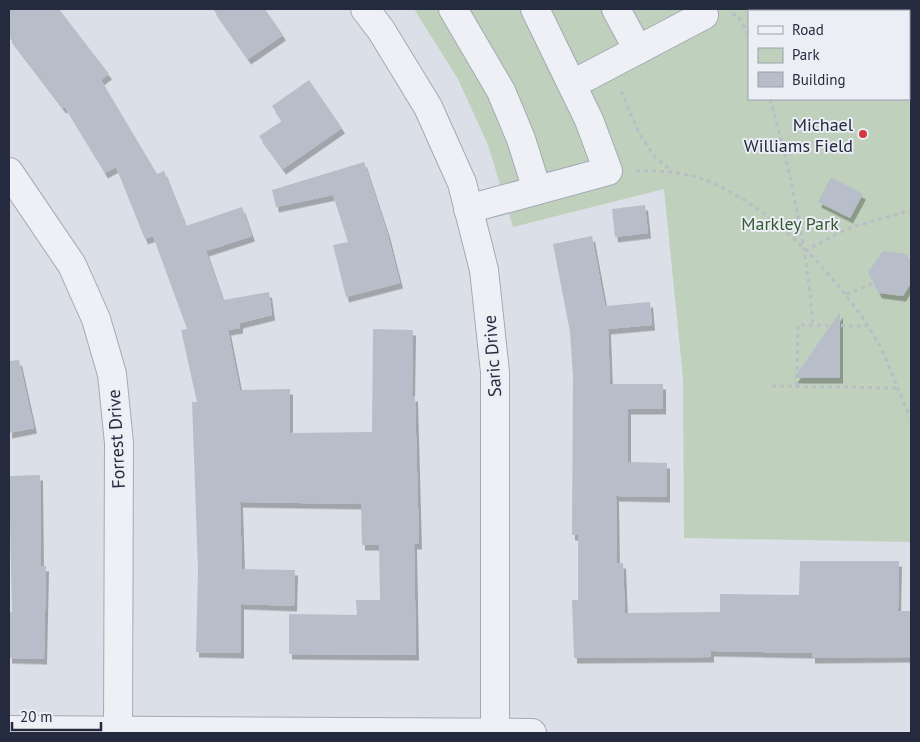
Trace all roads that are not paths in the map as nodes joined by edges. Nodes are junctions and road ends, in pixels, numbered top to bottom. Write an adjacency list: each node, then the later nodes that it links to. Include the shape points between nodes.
1 (365, 9): 10 (street, Saric Drive, via 428,107 462,183)
2 (453, 9): 9 (street, via 501,91)
3 (535, 9): 7 (street)
4 (616, 9): 6 (street)
5 (701, 9): 6 (street, via 704,14)
6 (638, 50): 7 (street)
7 (573, 84): 9 (street, via 608,171)
8 (12, 184): 12 (street, Forrest Drive, via 72,265 96,319 112,374 119,442)
9 (537, 190): 10 (street)
10 (468, 209): 13 (street, Saric Drive, via 484,270 495,372)
11 (9, 730): 12 (street)
12 (118, 732): 13 (street)
13 (495, 733): 14 (street)
14 (532, 733)

